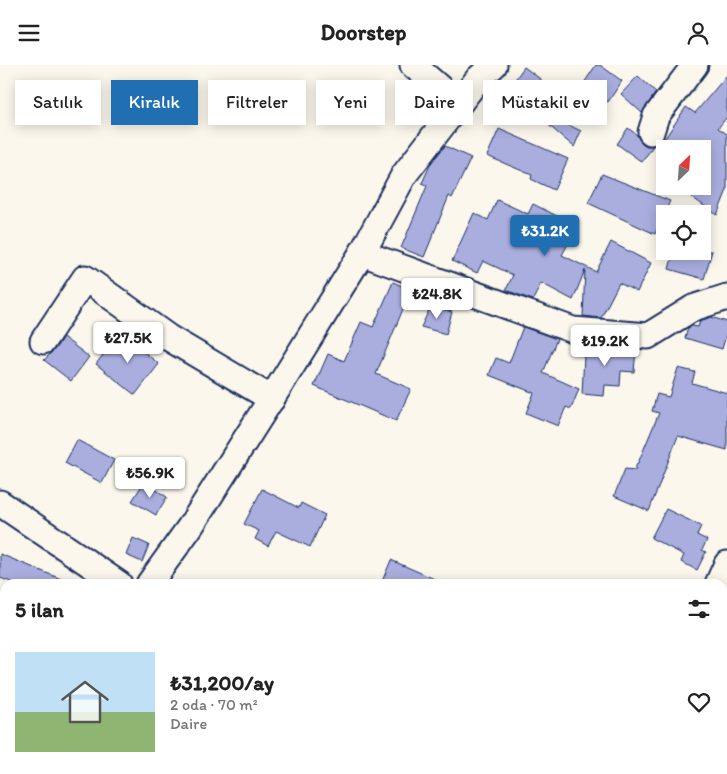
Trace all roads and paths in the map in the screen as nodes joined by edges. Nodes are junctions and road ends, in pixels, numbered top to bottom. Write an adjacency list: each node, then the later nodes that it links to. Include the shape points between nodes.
1 (413, 65): 4 (street)
2 (494, 65): 5 (street)
3 (695, 65): 7 (street, via 656,115)
4 (430, 80)
5 (473, 85)
6 (442, 125): 8 (street, via 404,175)
7 (651, 132)
8 (362, 253): 9 (street, via 573,330 648,336 693,308); 11 (street)
9 (727, 297)
10 (43, 341): 11 (street, via 85,278 169,338)
11 (272, 399): 15 (street)
12 (0, 503): 14 (street)
13 (727, 564): 16 (street)
14 (110, 579)
15 (153, 579)
16 (720, 579)

